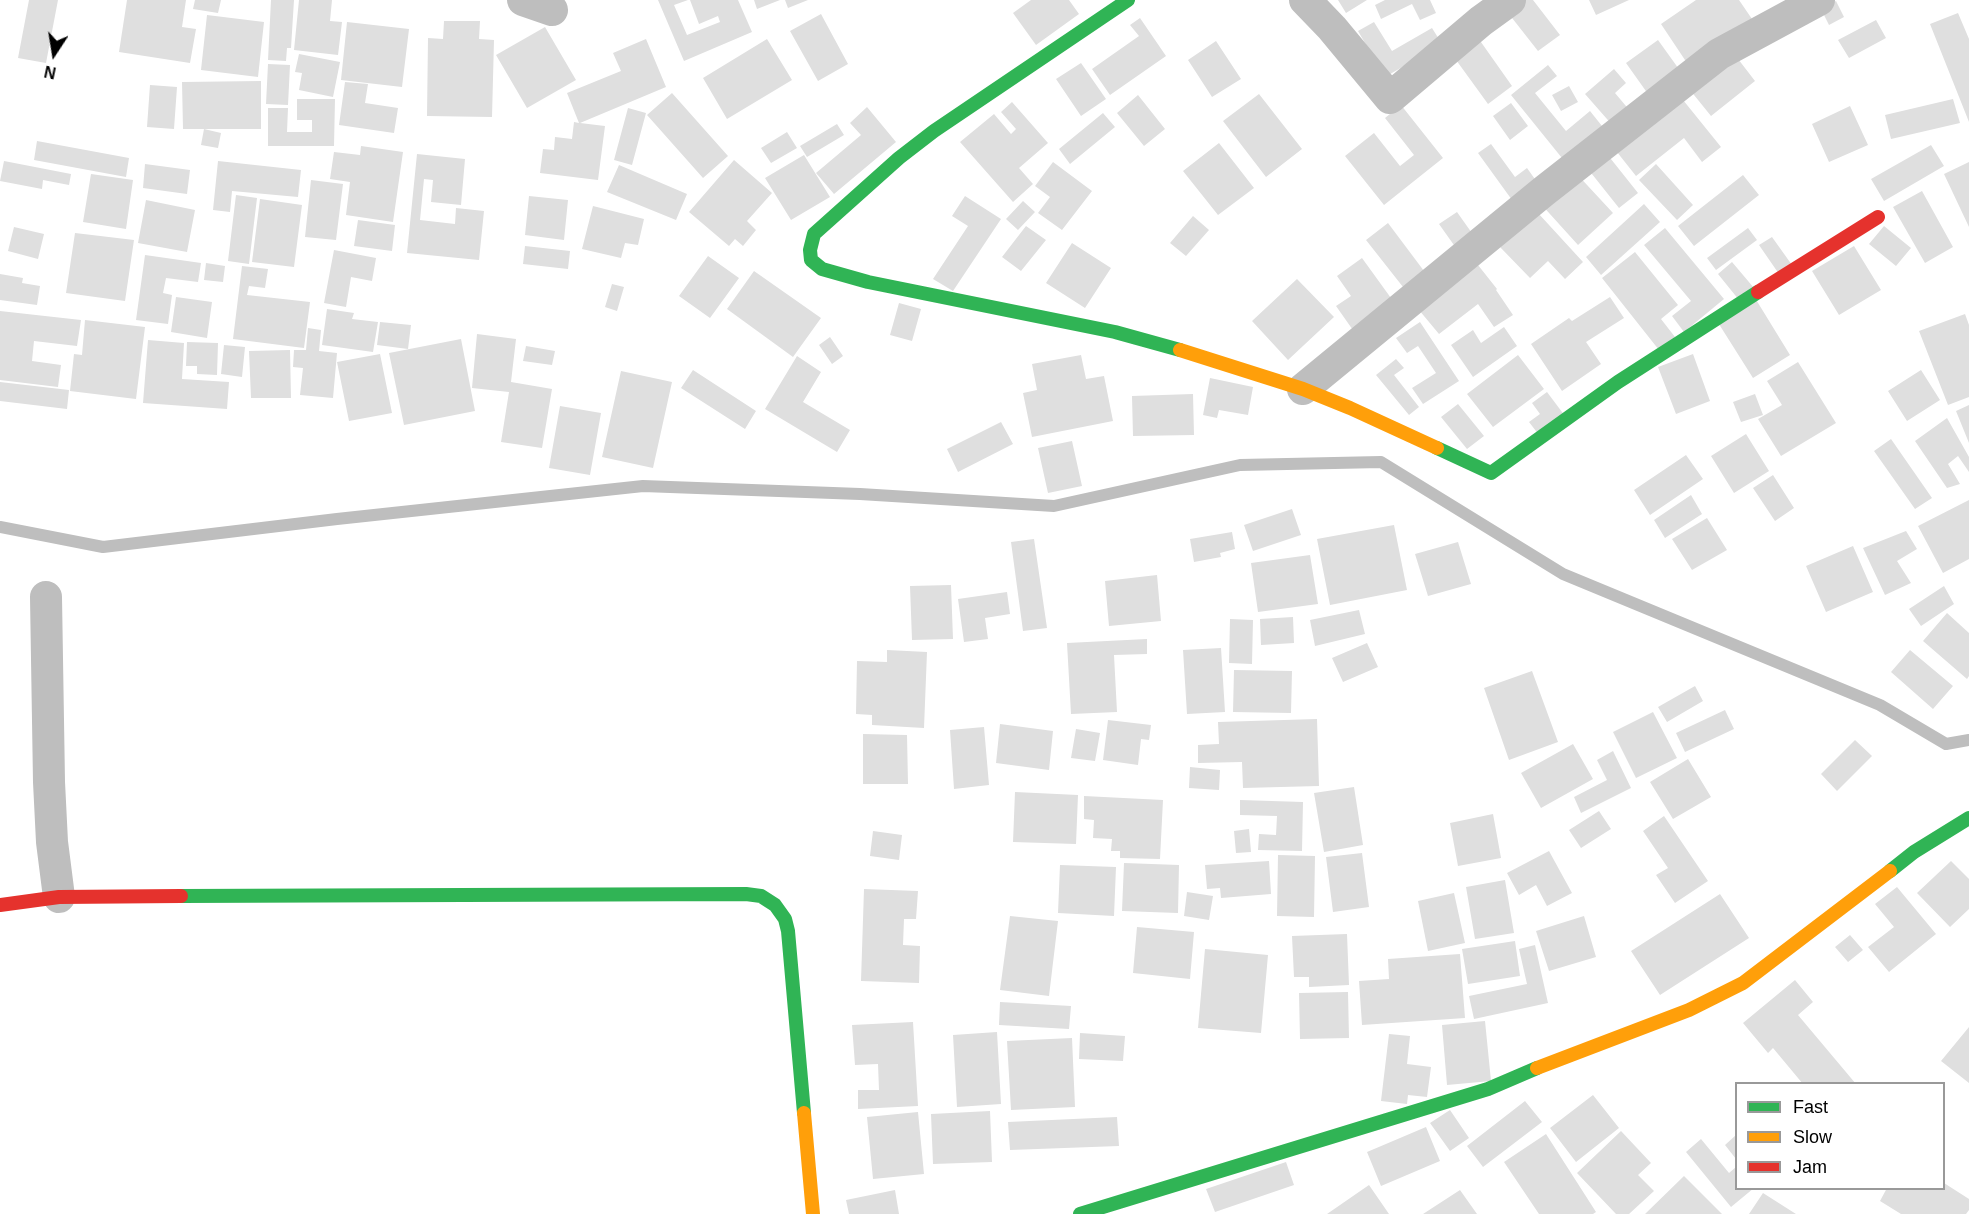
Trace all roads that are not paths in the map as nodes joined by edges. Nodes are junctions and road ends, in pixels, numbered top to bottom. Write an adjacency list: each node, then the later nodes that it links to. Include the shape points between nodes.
1 (523, 0): 6 (street)
2 (1128, 0): 8 (street, via 934,131 891,165 814,234 811,260 822,269 868,282 1115,332)
3 (1305, 0): 4 (street, via 1390,98)
4 (1510, 0)
5 (1819, 0): 8 (street, via 1719,54 1544,191)
6 (552, 10)
7 (1878, 217): 8 (street, via 1618,382 1491,473)
8 (1303, 389)
9 (46, 597): 11 (street, via 49,782)
10 (1969, 818): 14 (street, via 1914,852 1743,983 1689,1010 1488,1089)
11 (59, 897): 12 (street); 13 (street, via 761,896 775,905 788,931)
12 (0, 905)
13 (813, 1214)
14 (1080, 1214)

